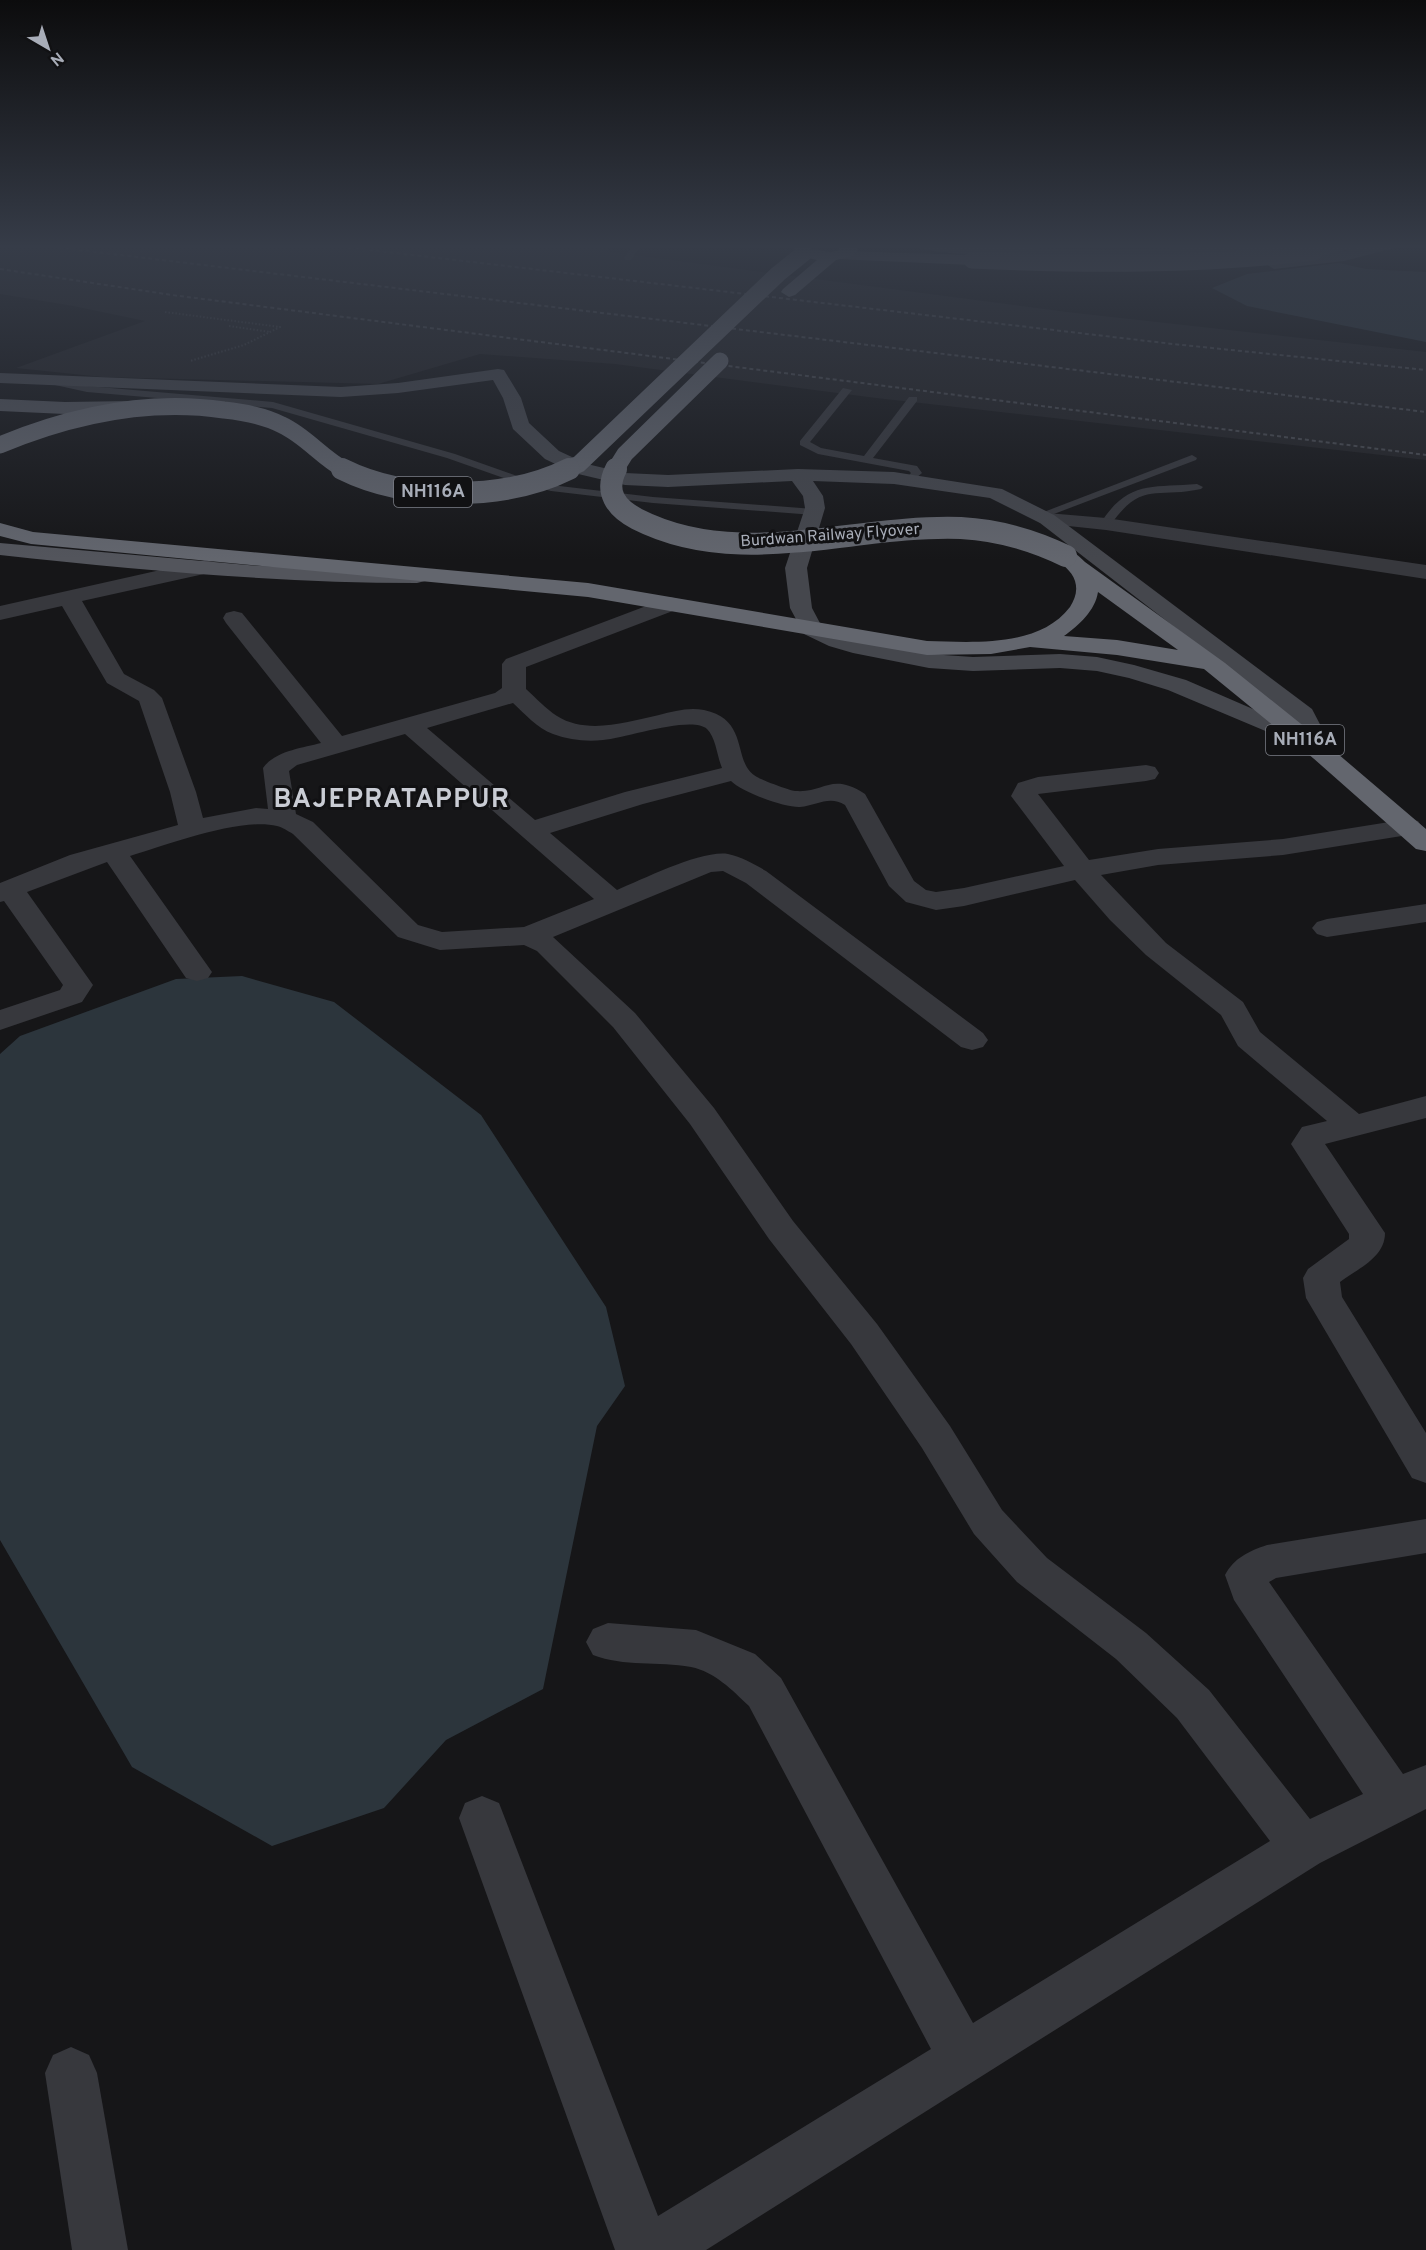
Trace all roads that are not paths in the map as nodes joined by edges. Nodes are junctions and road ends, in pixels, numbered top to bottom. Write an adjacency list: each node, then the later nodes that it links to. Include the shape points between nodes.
1 (698, 350): 8 (highway, NH116A, bridge, via 579,464 529,483 465,492 394,487 360,477 337,466 303,436 270,420 218,409)
2 (731, 350): 20 (highway, Burdwan Railway Flyover / NH116A, bridge, via 615,468 609,482 611,497 637,521 690,538 749,544 908,529 977,529 1031,540)
3 (0, 378): 4 (street)
4 (47, 380): 12 (street, via 341,392 498,374 512,398 520,425 552,455 581,469 625,479 668,481); 15 (lane, via 87,388 273,405 551,488)
5 (848, 390): 11 (lane, via 804,443 818,451)
6 (913, 399): 11 (lane)
7 (0, 405): 8 (main road, bridge)
8 (157, 407): 9 (highway, NH116A, bridge, via 49,424)
9 (0, 445)
10 (1192, 458): 16 (lane)
11 (867, 459): 13 (lane, via 913,468 917,473)
12 (798, 475): 13 (street); 15 (street, via 813,496)
13 (910, 480): 16 (street, via 995,493)
14 (1197, 487): 17 (lane, via 1130,497)
15 (814, 512): 28 (street, via 796,568 801,608)
16 (1045, 517): 17 (street); 34 (street, via 1303,714)
17 (1106, 524): 22 (street)
18 (0, 529): 23 (highway, NH116A, via 30,538)
19 (0, 549): 21 (main road)
20 (1072, 562): 29 (highway, NH116A, via 1088,587 1080,611 1056,630); 30 (highway, NH116A)
21 (205, 567): 23 (main road, via 331,576); 24 (street)
22 (1426, 572)
23 (449, 576): 25 (highway, NH116A, via 540,584)
24 (69, 599): 26 (street); 38 (street, via 115,678 150,698)
25 (670, 604): 28 (highway, NH116A); 31 (street, via 514,664)
26 (0, 613)
27 (234, 618): 33 (street)
28 (812, 629): 29 (highway, NH116A, via 927,648 985,648); 34 (street, via 861,648 929,661 1060,661 1134,672 1177,685)
29 (1027, 641): 30 (highway, NH116A, via 1140,650)
30 (1217, 668): 34 (highway, NH116A)
31 (514, 690): 32 (street, via 504,698); 35 (street, via 548,721 565,730 591,734 683,717 704,717 722,732)
32 (409, 725): 33 (street); 39 (street)
33 (336, 745): 37 (street, via 288,760 276,768)
34 (1315, 747): 40 (highway, NH116A)
35 (738, 772): 39 (street, via 634,798); 42 (street, via 748,783 790,800 833,790 849,794 903,886 916,896 936,902)
36 (1146, 773): 42 (street, via 1027,789 1024,796)
37 (283, 818): 38 (street, via 256,816); 47 (street, via 303,828 408,931 440,942)
38 (192, 829): 41 (street)
39 (531, 830): 44 (street)
40 (1417, 835): 42 (street, via 1158,857)
41 (113, 851): 43 (street); 48 (street)
42 (1082, 870): 52 (street, via 1156,949 1232,1009 1249,1039)
43 (5, 891): 49 (street, via 78,985 71,996)
44 (613, 901): 47 (street); 50 (street, via 706,864 725,862 739,867)
45 (1426, 913): 46 (street)
46 (1327, 928)
47 (529, 936): 58 (street, via 547,945 624,1020 702,1116 781,1230 864,1334 936,1437 988,1522 1032,1570 1131,1646 1192,1704)
48 (197, 972)
49 (0, 1021)
50 (972, 1040)
51 (1426, 1107): 52 (street)
52 (1353, 1126): 53 (street, via 1314,1135 1308,1144 1367,1233 1367,1243 1356,1255 1322,1278 1324,1298)
53 (1426, 1467)
54 (1426, 1536): 56 (street, via 1267,1562 1246,1575 1249,1587)
55 (608, 1641): 59 (street, via 696,1649 739,1668 765,1692)
56 (1411, 1794): 58 (street)
57 (482, 1818): 62 (street)
58 (1303, 1847): 59 (street)
59 (964, 2058): 63 (street)
60 (71, 2073): 61 (street)
61 (100, 2250)
62 (643, 2250)
63 (655, 2250)

